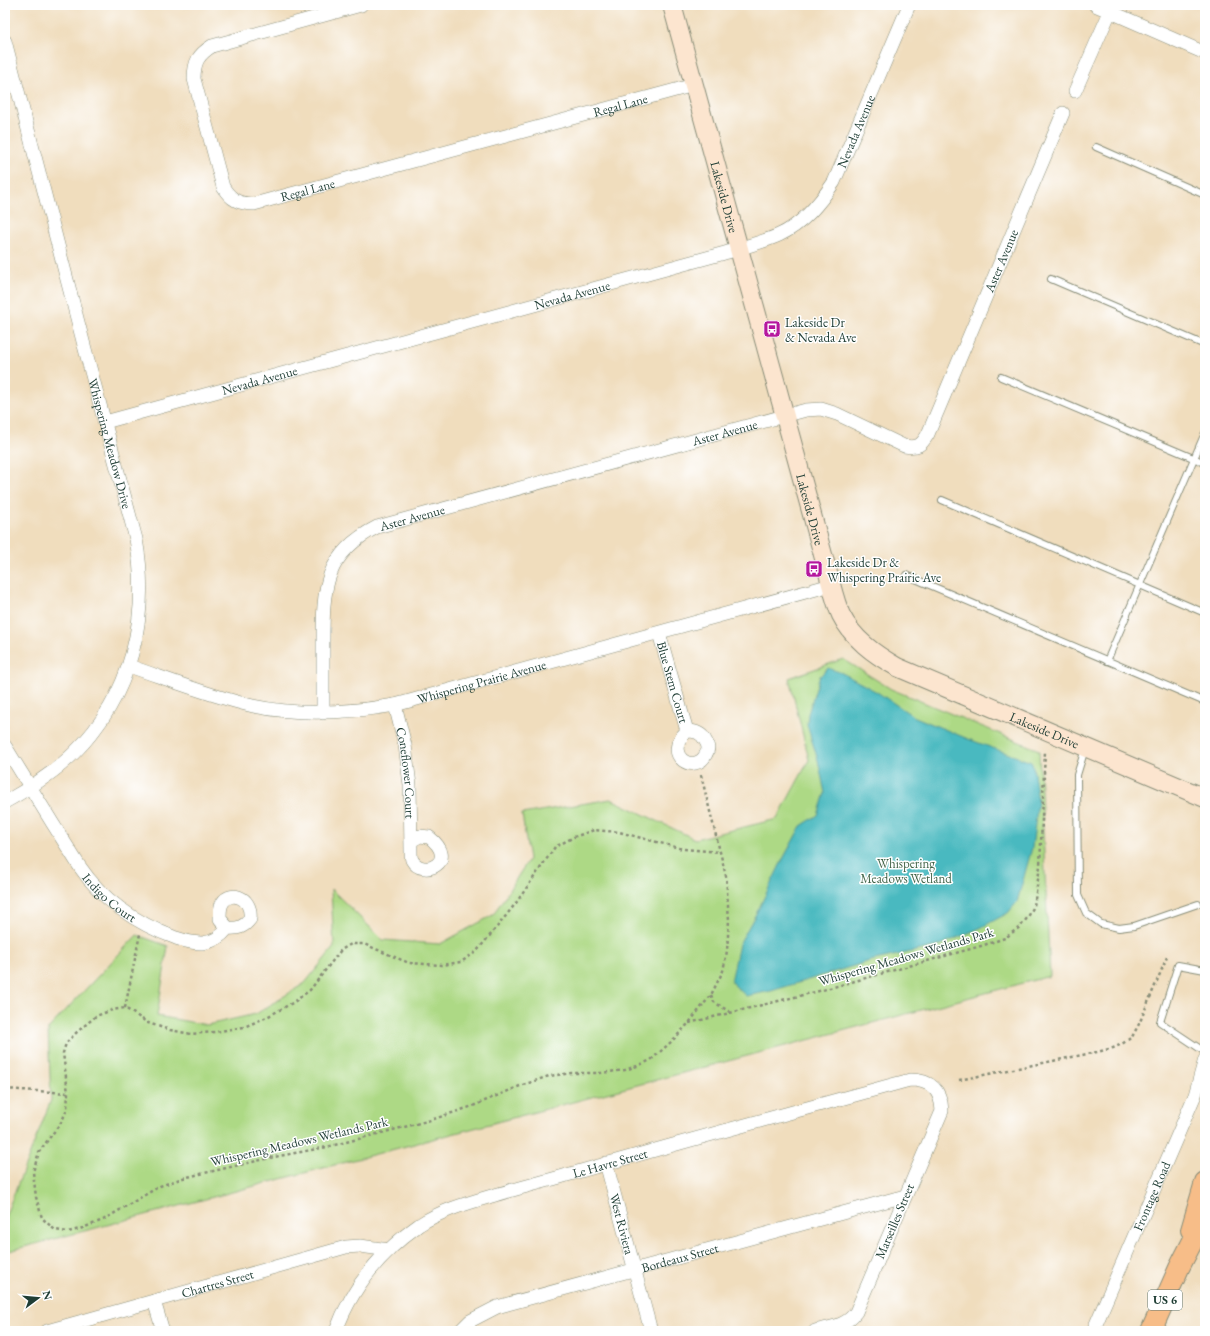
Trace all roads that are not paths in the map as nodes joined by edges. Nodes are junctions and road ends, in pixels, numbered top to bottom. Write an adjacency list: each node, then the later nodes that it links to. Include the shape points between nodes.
1 (361, 5): 8 (street, Regal Lane, via 212,46 197,58 194,79 223,187 235,201 254,204)
2 (672, 5): 8 (street, Lakeside Drive)
3 (909, 5): 13 (street, Nevada Avenue, via 834,182 822,200 807,215 779,235)
4 (1095, 5): 5 (street)
5 (1111, 8): 7 (street); 9 (street)
6 (5, 40): 18 (street, Whispering Meadow Drive)
7 (1205, 54)
8 (694, 85): 13 (street, Lakeside Drive)
9 (1075, 91)
10 (1063, 113): 17 (street, Aster Avenue, via 922,444 904,446 821,408)
11 (1096, 147): 12 (lane)
12 (1205, 195)
13 (739, 248): 17 (street, Lakeside Drive); 18 (street, Nevada Avenue)
14 (1051, 279): 15 (lane)
15 (1205, 345)
16 (1001, 377): 20 (lane)
17 (784, 416): 24 (street, Lakeside Drive); 32 (street, Aster Avenue, via 377,527 364,534 338,559 325,589)
18 (105, 422): 29 (street, Whispering Meadow Drive, via 140,561 140,613)
19 (1205, 433): 20 (lane)
20 (1194, 458): 21 (lane); 25 (lane)
21 (1205, 463)
22 (942, 500): 25 (lane)
23 (906, 575): 28 (lane)
24 (831, 585): 27 (street, Whispering Prairie Avenue); 35 (street, Lakeside Drive, via 849,628 878,656 897,668)
25 (1139, 585): 26 (lane); 28 (lane)
26 (1205, 613)
27 (659, 633): 31 (street, Whispering Prairie Avenue); 33 (street, Blue Stem Court)
28 (1107, 661): 30 (lane)
29 (129, 666): 32 (street, Whispering Prairie Avenue, via 219,697 254,706); 36 (street, Whispering Meadow Drive, via 109,708 91,734 56,769)
30 (1205, 702)
31 (395, 705): 32 (street, Whispering Prairie Avenue); 39 (street, Coneflower Court, via 405,745 410,785)
32 (323, 713)
33 (686, 731)
34 (5, 746): 36 (street, Indigo Court)
35 (1085, 748): 37 (street, Lakeside Drive); 40 (lane, via 1077,775 1078,895 1086,913 1101,924 1119,928 1134,926)
36 (30, 788): 38 (street, Whispering Meadow Drive); 41 (street, Indigo Court, via 81,868 114,905 156,931 195,943 215,940)
37 (1205, 798)
38 (5, 802)
39 (411, 841)
40 (1198, 904)
41 (228, 928)
42 (1205, 970): 43 (lane, via 1178,965 1160,1022)
43 (1205, 1052)
44 (1205, 1059): 60 (street, Frontage Road, via 1195,1095)
45 (935, 1089): 46 (street, Le Havre Street, via 919,1080 910,1080); 48 (street, Marseilles Street, via 939,1093 942,1111)
46 (606, 1163): 50 (street, Le Havre Street, via 450,1209 420,1225); 52 (street, West Riviera)
47 (1205, 1182): 51 (main road, US 6)
48 (905, 1196): 52 (street, Bordeaux Street); 59 (street, Marseilles Street, via 856,1312 851,1319 842,1324)
49 (1205, 1217): 51 (main road, US 6)
50 (389, 1250): 53 (street, Chartres Street, via 346,1247); 56 (street, Le Havre Street, via 374,1264 350,1299)
51 (1179, 1268): 61 (main road, US 6)
52 (634, 1270): 57 (street, Bordeaux Street, via 497,1307 470,1320); 58 (street, West Riviera)
53 (154, 1301): 54 (street, Chartres Street); 55 (street)
54 (47, 1331)
55 (163, 1331)
56 (336, 1331)
57 (460, 1331)
58 (651, 1331)
59 (815, 1331)
60 (1093, 1331)
61 (1152, 1331)

